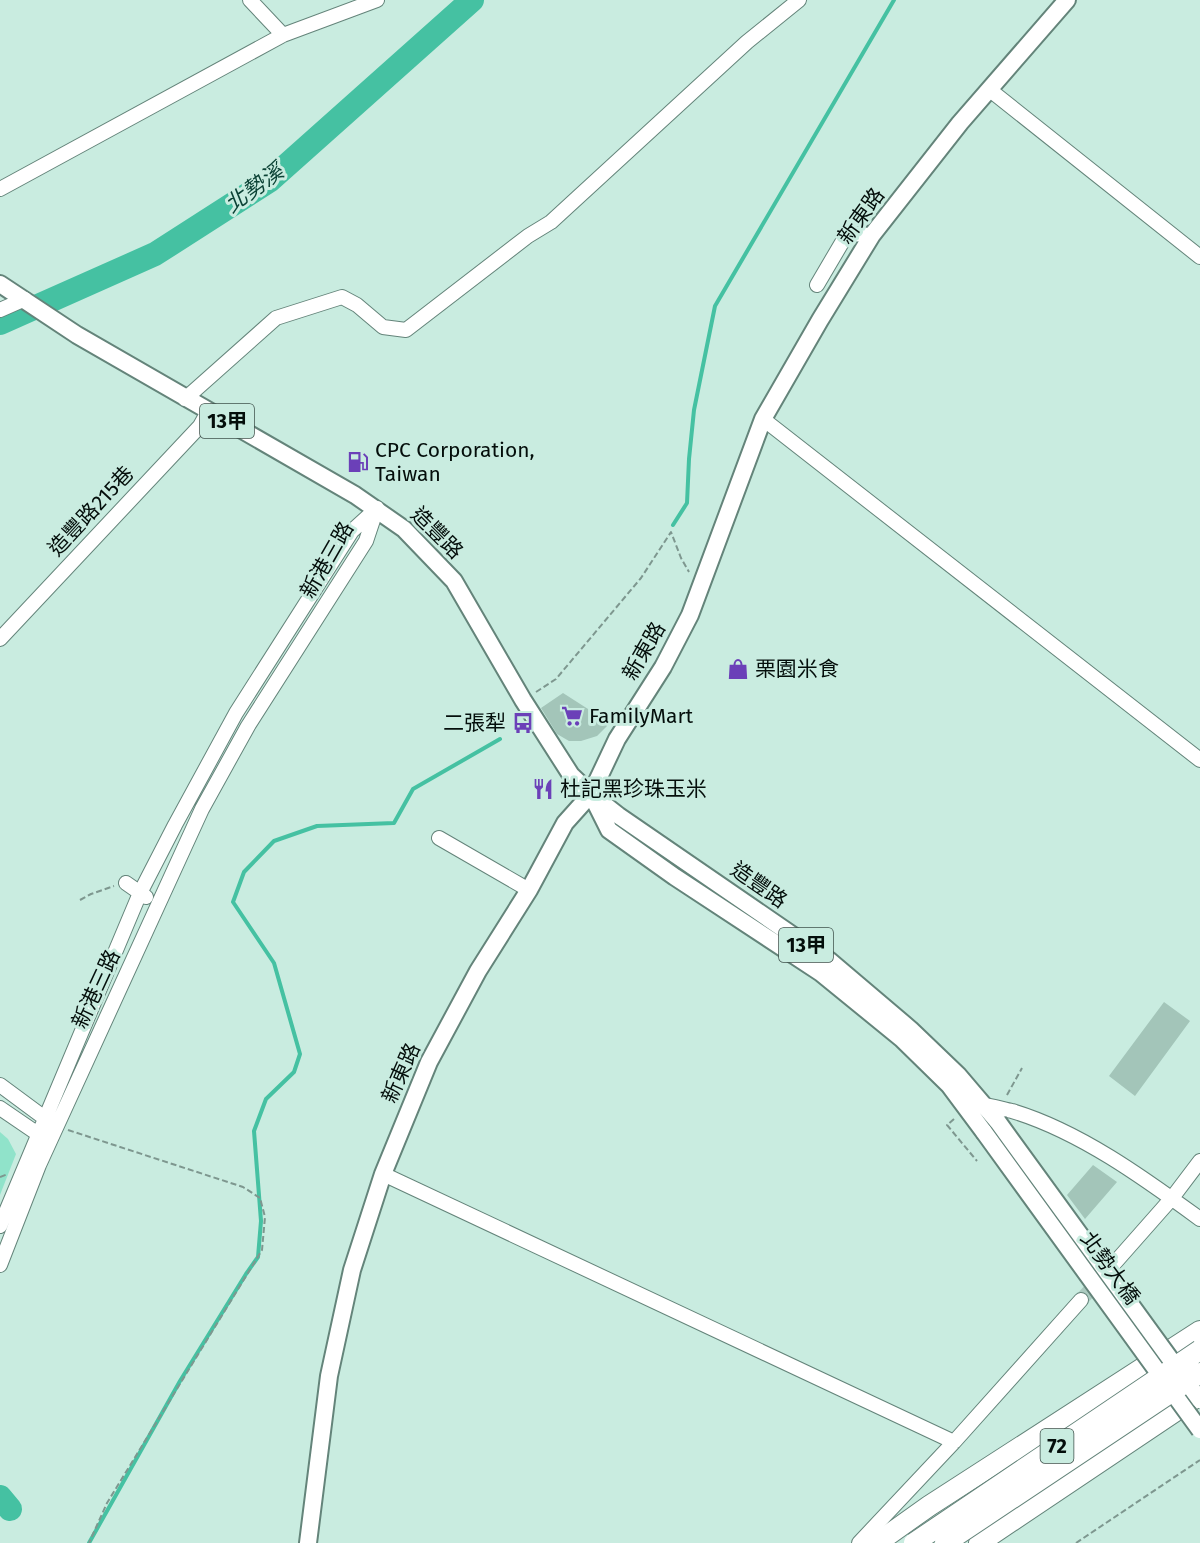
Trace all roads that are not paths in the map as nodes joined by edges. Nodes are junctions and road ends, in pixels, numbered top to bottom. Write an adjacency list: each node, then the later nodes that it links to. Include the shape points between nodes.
1 (250, 0): 5 (street)
2 (377, 0): 5 (street)
3 (799, 0): 14 (street, via 747,42 551,222 406,330 383,327 342,297 276,318)
4 (1067, 0): 6 (main road, 新東路)
5 (283, 35): 7 (street)
6 (990, 90): 8 (main road, 新東路); 9 (street)
7 (0, 189)
8 (872, 235): 11 (street, via 848,234); 16 (main road, 新東路)
9 (1200, 257)
10 (0, 284): 12 (main road, 13甲)
11 (817, 285)
12 (24, 299): 13 (street); 14 (main road, 造豐路 / 13甲)
13 (0, 310)
14 (185, 399): 15 (main road, 造豐路 / 13甲)
15 (209, 410): 17 (main road, 造豐路 / 13甲); 18 (street, 造豐路215巷, via 200,426)
16 (764, 419): 19 (street); 20 (main road, 新東路, via 690,615 663,667 617,739)
17 (377, 508): 20 (main road, 造豐路 / 13甲, via 404,529 454,581 571,775); 24 (street, 新港三路, via 352,531 236,713); 25 (street, 新港三路, via 366,541 248,726 201,809)
18 (0, 639)
19 (1200, 760)
20 (591, 794): 23 (main road, 新東路, via 565,824); 28 (main road, 造豐路 / 13甲, via 609,830 821,973)
21 (439, 838): 23 (street)
22 (126, 883): 24 (street)
23 (529, 890): 33 (main road, 新東路, via 429,1062)
24 (140, 893): 25 (street); 29 (street, 新港三路)
25 (158, 905): 30 (street, 新港三路)
26 (0, 1085): 29 (street)
27 (0, 1108): 31 (street)
28 (987, 1115): 34 (street, via 1037,1119 1070,1133); 42 (main road, 北勢大橋 / 13甲, bridge)
29 (45, 1118): 30 (street); 31 (street, 新港三路)
30 (57, 1127): 31 (street); 37 (street, 新港三路)
31 (38, 1134): 36 (street, 新港三路)
32 (1200, 1161): 34 (street)
33 (383, 1174): 47 (street); 48 (main road, 新東路, via 352,1270 329,1376)
34 (1172, 1198): 35 (street); 38 (street)
35 (1200, 1219)
36 (0, 1226)
37 (0, 1265)
38 (1112, 1266)
39 (1081, 1300): 47 (street)
40 (1200, 1331): 42 (highway)
41 (1200, 1350): 51 (highway, 72, bridge)
42 (1159, 1358): 45 (main road, 北勢大橋 / 13甲, bridge); 50 (highway)
43 (1200, 1360): 52 (street)
44 (1200, 1373): 53 (highway, 72, bridge)
45 (1195, 1399): 46 (main road, 北勢大橋 / 13甲, bridge); 54 (highway)
46 (1200, 1430)
47 (954, 1442): 49 (street)
48 (308, 1543)
49 (859, 1543)
50 (877, 1543)
51 (914, 1543)
52 (937, 1543)
53 (945, 1543)
54 (979, 1543)

